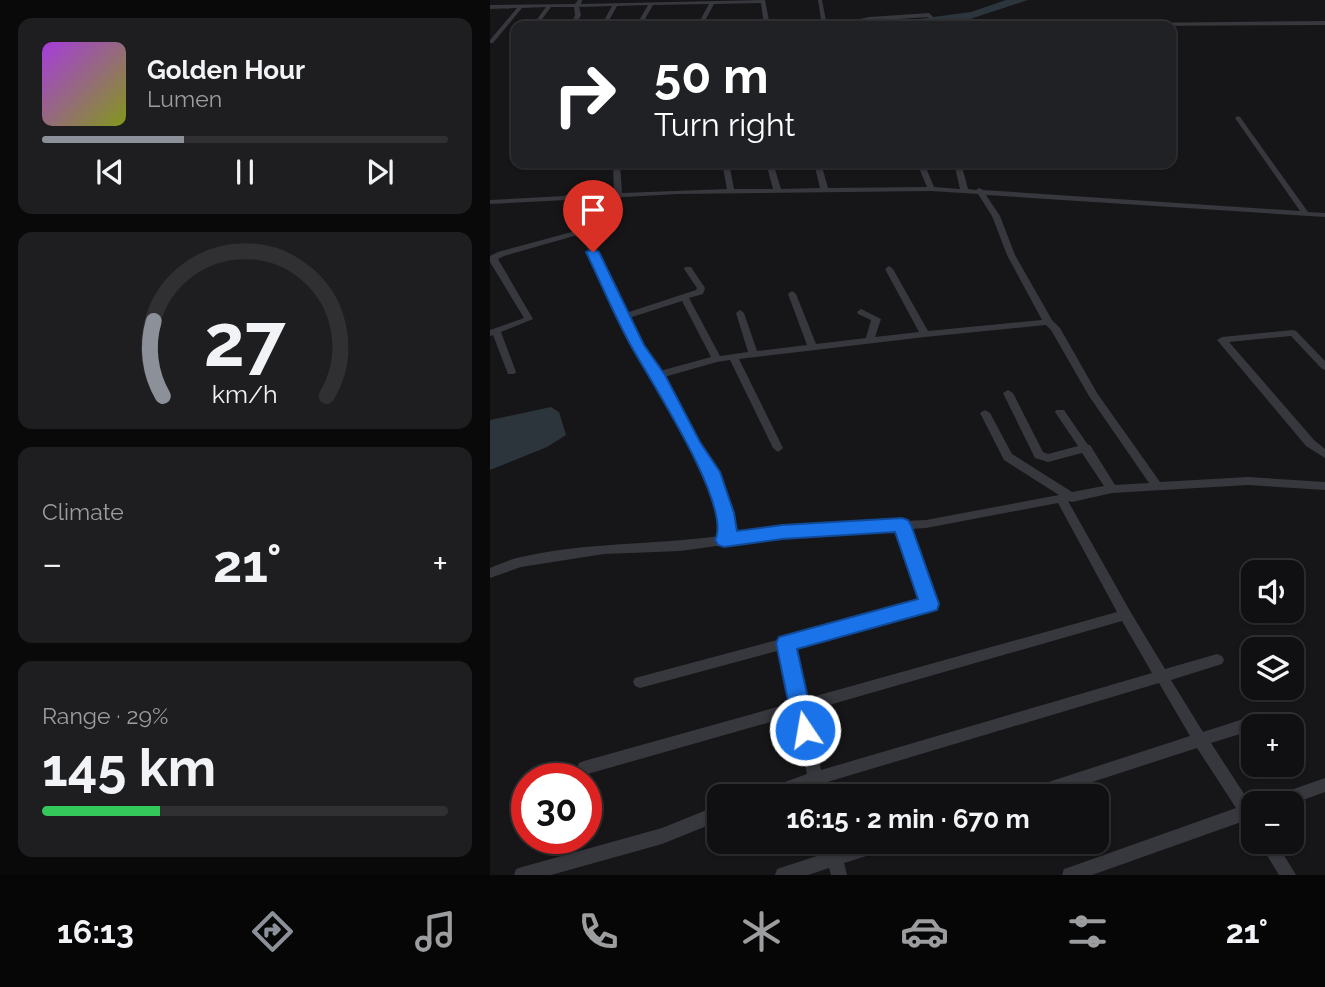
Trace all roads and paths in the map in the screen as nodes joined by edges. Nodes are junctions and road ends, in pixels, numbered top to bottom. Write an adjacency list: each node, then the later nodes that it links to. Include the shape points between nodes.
1 (496, 0): 11 (street)
2 (820, 0): 19 (street)
3 (684, 1): 7 (street); 8 (street)
4 (763, 1): 8 (street); 18 (street)
5 (579, 2): 9 (street); 10 (street); 14 (street)
6 (624, 2): 7 (street); 9 (street)
7 (655, 2): 16 (street)
8 (712, 2): 17 (street)
9 (615, 4): 15 (street)
10 (550, 5): 12 (street); 13 (street)
11 (490, 6): 12 (street)
12 (521, 6): 24 (street)
13 (539, 21)
14 (576, 21)
15 (606, 21)
16 (642, 21)
17 (702, 21)
18 (766, 21)
19 (824, 21)
20 (858, 21): 21 (street, via 929,15)
21 (934, 21)
22 (1325, 23): 23 (street)
23 (1176, 25)
24 (491, 42)
25 (1238, 118): 41 (street)
26 (616, 168): 38 (street)
27 (725, 168): 35 (street)
28 (771, 168): 37 (street)
29 (818, 168): 36 (street)
30 (923, 168): 32 (street)
31 (959, 168): 33 (street)
32 (931, 189): 33 (street); 36 (street)
33 (964, 189): 34 (street)
34 (979, 190): 41 (street); 52 (street)
35 (731, 191): 37 (street); 38 (street)
36 (825, 191): 37 (street)
37 (778, 192)
38 (618, 194): 39 (street)
39 (568, 196): 40 (street); 43 (street)
40 (490, 202)
41 (1305, 213): 42 (street)
42 (1325, 215)
43 (583, 231): 44 (street); 51 (street)
44 (491, 259): 53 (street, via 528,319)
45 (688, 268): 48 (street, via 701,290)
46 (888, 269): 54 (street)
47 (792, 294): 56 (street)
48 (685, 298): 51 (street); 59 (street)
49 (860, 312): 55 (street, via 876,318)
50 (740, 313): 57 (street)
51 (625, 316): 62 (street, via 637,345)
52 (1048, 322): 54 (street); 69 (street)
53 (493, 332): 61 (street)
54 (925, 334): 55 (street)
55 (870, 339): 56 (street)
56 (812, 346): 57 (street)
57 (753, 354): 58 (street)
58 (733, 357): 59 (street); 66 (street)
59 (717, 359): 62 (street)
60 (1325, 367): 68 (street, via 1293,333 1222,340 1310,443)
61 (511, 372)
62 (658, 375): 74 (street, via 712,472 725,513 728,534)
63 (1008, 393): 67 (street, via 1040,455 1048,458)
64 (1060, 412): 67 (street)
65 (985, 413): 72 (street, via 1008,457)
66 (778, 447)
67 (1086, 448): 71 (street)
68 (1325, 454)
69 (1157, 486): 70 (street, via 1248,481); 71 (street)
70 (1324, 488)
71 (1111, 489): 72 (street)
72 (1067, 499): 73 (street); 76 (street)
73 (902, 525): 74 (street); 77 (street, via 930,604)
74 (724, 540): 75 (street, via 604,549 520,562)
75 (490, 573)
76 (1125, 615): 79 (street); 81 (street)
77 (786, 643): 80 (street); 81 (street)
78 (1217, 660): 79 (street)
79 (1162, 677): 83 (street); 85 (street)
80 (640, 682)
81 (800, 705): 84 (street); 85 (street)
82 (1241, 727): 83 (street)
83 (1200, 740): 88 (street); 91 (street)
84 (601, 763)
85 (814, 779): 86 (street); 87 (street)
86 (800, 784)
87 (815, 784)
88 (1064, 784)
89 (1325, 785): 90 (street)
90 (1304, 792)
91 (1241, 799)
92 (1241, 817): 101 (street)
93 (707, 818): 98 (street, via 662,836)
94 (834, 854): 97 (street)
95 (848, 854): 97 (street)
96 (1275, 854): 102 (street)
97 (835, 858): 99 (street); 100 (street)
98 (522, 875)
99 (783, 875)
100 (839, 875)
101 (1070, 875)
102 (1288, 875)

